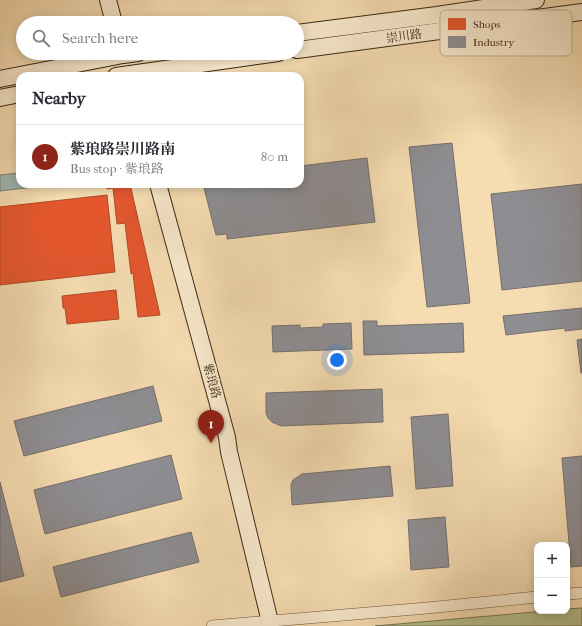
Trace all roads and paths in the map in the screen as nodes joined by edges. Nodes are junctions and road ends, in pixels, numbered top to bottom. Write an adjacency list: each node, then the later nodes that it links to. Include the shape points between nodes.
1 (108, 0): 7 (main road)
2 (536, 0): 3 (main road, 崇川路)
3 (470, 10)
4 (582, 12): 5 (main road, 崇川路)
5 (572, 13)
6 (440, 15): 9 (main road, 崇川路)
7 (112, 16)
8 (440, 31): 10 (main road, 崇川路)
9 (304, 32)
10 (304, 49)
11 (97, 60): 14 (main road)
12 (127, 60): 15 (main road)
13 (229, 60): 16 (main road)
14 (36, 72)
15 (125, 72)
16 (145, 72)
17 (16, 76): 18 (main road)
18 (0, 79)
19 (16, 95): 20 (main road)
20 (0, 98)
21 (159, 188): 25 (main road, 紫琅路, via 227,437)
22 (582, 592): 23 (street)
23 (570, 594)
24 (534, 597): 25 (street)
25 (271, 624): 26 (street)
26 (212, 626)

